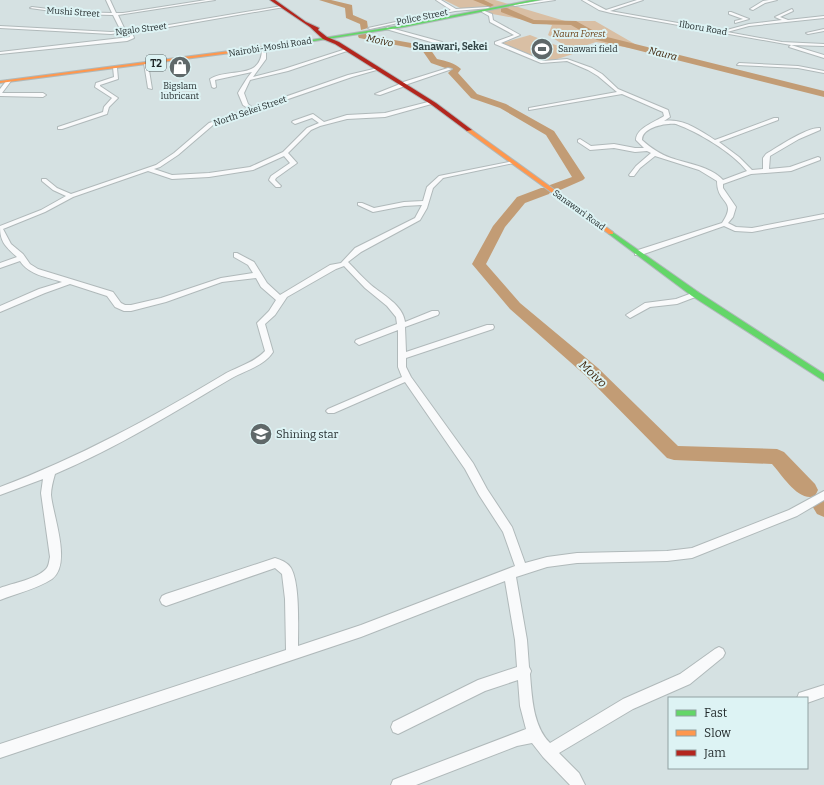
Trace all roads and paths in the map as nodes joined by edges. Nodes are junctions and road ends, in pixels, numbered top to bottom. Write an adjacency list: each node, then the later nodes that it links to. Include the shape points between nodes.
1 (108, 0): 20 (street)
2 (213, 0): 20 (street, Mushi Street)
3 (272, 0): 12 (main road, Sanawari Road)
4 (438, 0): 16 (street, Police Street)
5 (524, 0): 14 (main road)
6 (538, 0): 11 (main road)
7 (553, 0): 11 (street)
8 (584, 0): 17 (street, Ilboru Road)
9 (641, 0): 17 (street)
10 (775, 0): 15 (street, via 764,2)
11 (515, 5): 14 (main road)
12 (282, 7): 30 (street, Ngalo Street); 34 (main road, Sanawari Road)
13 (32, 8): 20 (street, Mushi Street)
14 (486, 9): 16 (street); 27 (main road); 28 (main road); 56 (street, via 491,15 491,21 518,35 498,44 543,62 567,60 590,69)
15 (752, 9)
16 (455, 10): 27 (street, Police Street)
17 (605, 10): 31 (street, Ilboru Road)
18 (792, 10): 23 (street, via 777,17)
19 (730, 13): 26 (street, via 746,19 732,24)
20 (115, 14): 32 (street)
21 (824, 17): 22 (street)
22 (815, 19): 23 (street); 24 (street)
23 (790, 22): 26 (street)
24 (824, 22)
25 (0, 27): 32 (street, Ngalo Street)
26 (736, 27): 31 (street)
27 (370, 28): 34 (main road)
28 (386, 28): 34 (main road, via 341,37); 36 (street)
29 (824, 30): 33 (street)
30 (130, 31): 32 (street, Ngalo Street); 41 (street, via 132,38 127,40)
31 (723, 31): 37 (street, Ilboru Road)
32 (124, 32)
33 (808, 33)
34 (325, 36): 35 (main road); 35 (main road); 40 (main road, Sanawari Road)
35 (308, 40): 39 (main road, Nairobi-Moshi Road / T2); 51 (main road, Nairobi-Moshi Road / T2)
36 (440, 43)
37 (782, 43): 38 (street, Ilboru Road); 42 (street)
38 (824, 45)
39 (264, 48): 43 (main road, Nairobi-Moshi Road / T2); 46 (street, via 264,59)
40 (348, 50): 47 (main road, Sanawari Road); 50 (street)
41 (0, 53)
42 (824, 57)
43 (146, 64): 45 (main road, Nairobi-Moshi Road / T2); 54 (street)
44 (739, 64): 49 (street, via 798,67)
45 (115, 68): 51 (main road, Nairobi-Moshi Road / T2); 66 (street, via 116,78 98,84 97,87 115,98 107,107 105,114)
46 (257, 69): 50 (street); 53 (street, via 212,80)
47 (378, 69): 52 (main road, Sanawari Road); 61 (street, North Sekei Street, via 350,76)
48 (450, 69): 52 (street)
49 (824, 72)
50 (250, 79): 61 (street, via 241,93 246,105)
51 (3, 81): 55 (street)
52 (403, 85): 57 (street); 59 (main road, Sanawari Road)
53 (214, 87)
54 (150, 88)
55 (0, 93): 58 (street)
56 (622, 93): 60 (street); 65 (street, via 666,111 667,117)
57 (378, 94)
58 (43, 95)
59 (432, 103): 64 (street, via 385,115 347,117); 74 (main road, Sanawari Road)
60 (531, 109)
61 (252, 110): 75 (street, North Sekei Street, via 211,124 176,154)
62 (776, 118): 69 (street)
63 (294, 122): 64 (street, via 313,116)
64 (324, 123): 71 (street, via 309,130)
65 (657, 124): 69 (street, via 678,123); 70 (street, via 639,136 639,140)
66 (60, 128)
67 (818, 129): 76 (street, via 768,155)
68 (580, 141): 70 (street, via 590,148 614,146 635,150)
69 (714, 142): 77 (street, via 749,168)
70 (647, 149): 72 (street)
71 (285, 153): 75 (street, via 251,169 232,172 172,177); 81 (street, via 294,163 273,177 272,180)
72 (654, 154): 78 (street); 80 (street, via 704,172)
73 (818, 159): 76 (street, via 791,169)
74 (512, 162): 83 (street, via 441,177 430,187); 88 (main road, Sanawari Road)
75 (150, 170): 82 (street, North Sekei Street)
76 (766, 170): 77 (street)
77 (750, 172): 80 (street)
78 (632, 175)
79 (44, 180): 82 (street, via 55,189)
80 (721, 182): 86 (street, via 721,190 732,206 732,212)
81 (278, 186)
82 (71, 196): 87 (street, North Sekei Street, via 43,211)
83 (425, 203): 84 (street, via 373,210); 91 (street, via 418,219 358,250 348,257)
84 (360, 204)
85 (824, 216): 86 (street, via 752,230)
86 (724, 224): 88 (street)
87 (0, 228): 90 (street, via 8,245)
88 (638, 253): 95 (main road, Sanawari Road)
89 (237, 255): 93 (street, via 251,264)
90 (21, 258): 92 (street); 94 (street, via 35,271)
91 (344, 264): 96 (street, via 333,267); 100 (street, via 396,310 400,316)
92 (0, 266)
93 (259, 275): 94 (street, via 221,280 131,308 118,305 110,294); 96 (street, via 264,285)
94 (70, 282): 97 (street)
95 (695, 294): 99 (street, via 677,301 648,305); 105 (main road, Sanawari Road)
96 (280, 299): 107 (street, via 275,309 261,323 269,352 266,356 152,422)
97 (0, 309)
98 (435, 313): 100 (street)
99 (630, 315)
100 (401, 326): 102 (street); 103 (street)
101 (490, 327): 103 (street)
102 (360, 342)
103 (402, 356): 104 (street, via 402,367)
104 (407, 378): 106 (street); 110 (street, via 469,466 510,536)
105 (824, 378)
106 (331, 411)
107 (50, 472): 108 (street); 111 (street, via 46,493 54,565 52,571 45,577)
108 (0, 491)
109 (824, 495): 110 (street, via 793,513 716,546 692,553 577,558 547,562)
110 (516, 571): 113 (street, via 361,631); 115 (street)
111 (0, 594)
112 (166, 600): 113 (street, via 275,563 282,566 287,573 291,604)
113 (292, 653): 120 (street)
114 (719, 653): 121 (street, via 685,679 628,704)
115 (525, 671): 118 (street, via 484,685); 119 (street, via 526,697)
116 (824, 691): 117 (street)
117 (807, 697)
118 (398, 727)
119 (535, 736): 121 (street); 122 (street, via 517,739)
120 (0, 751)
121 (548, 752): 123 (street)
122 (398, 785)
123 (578, 785)

